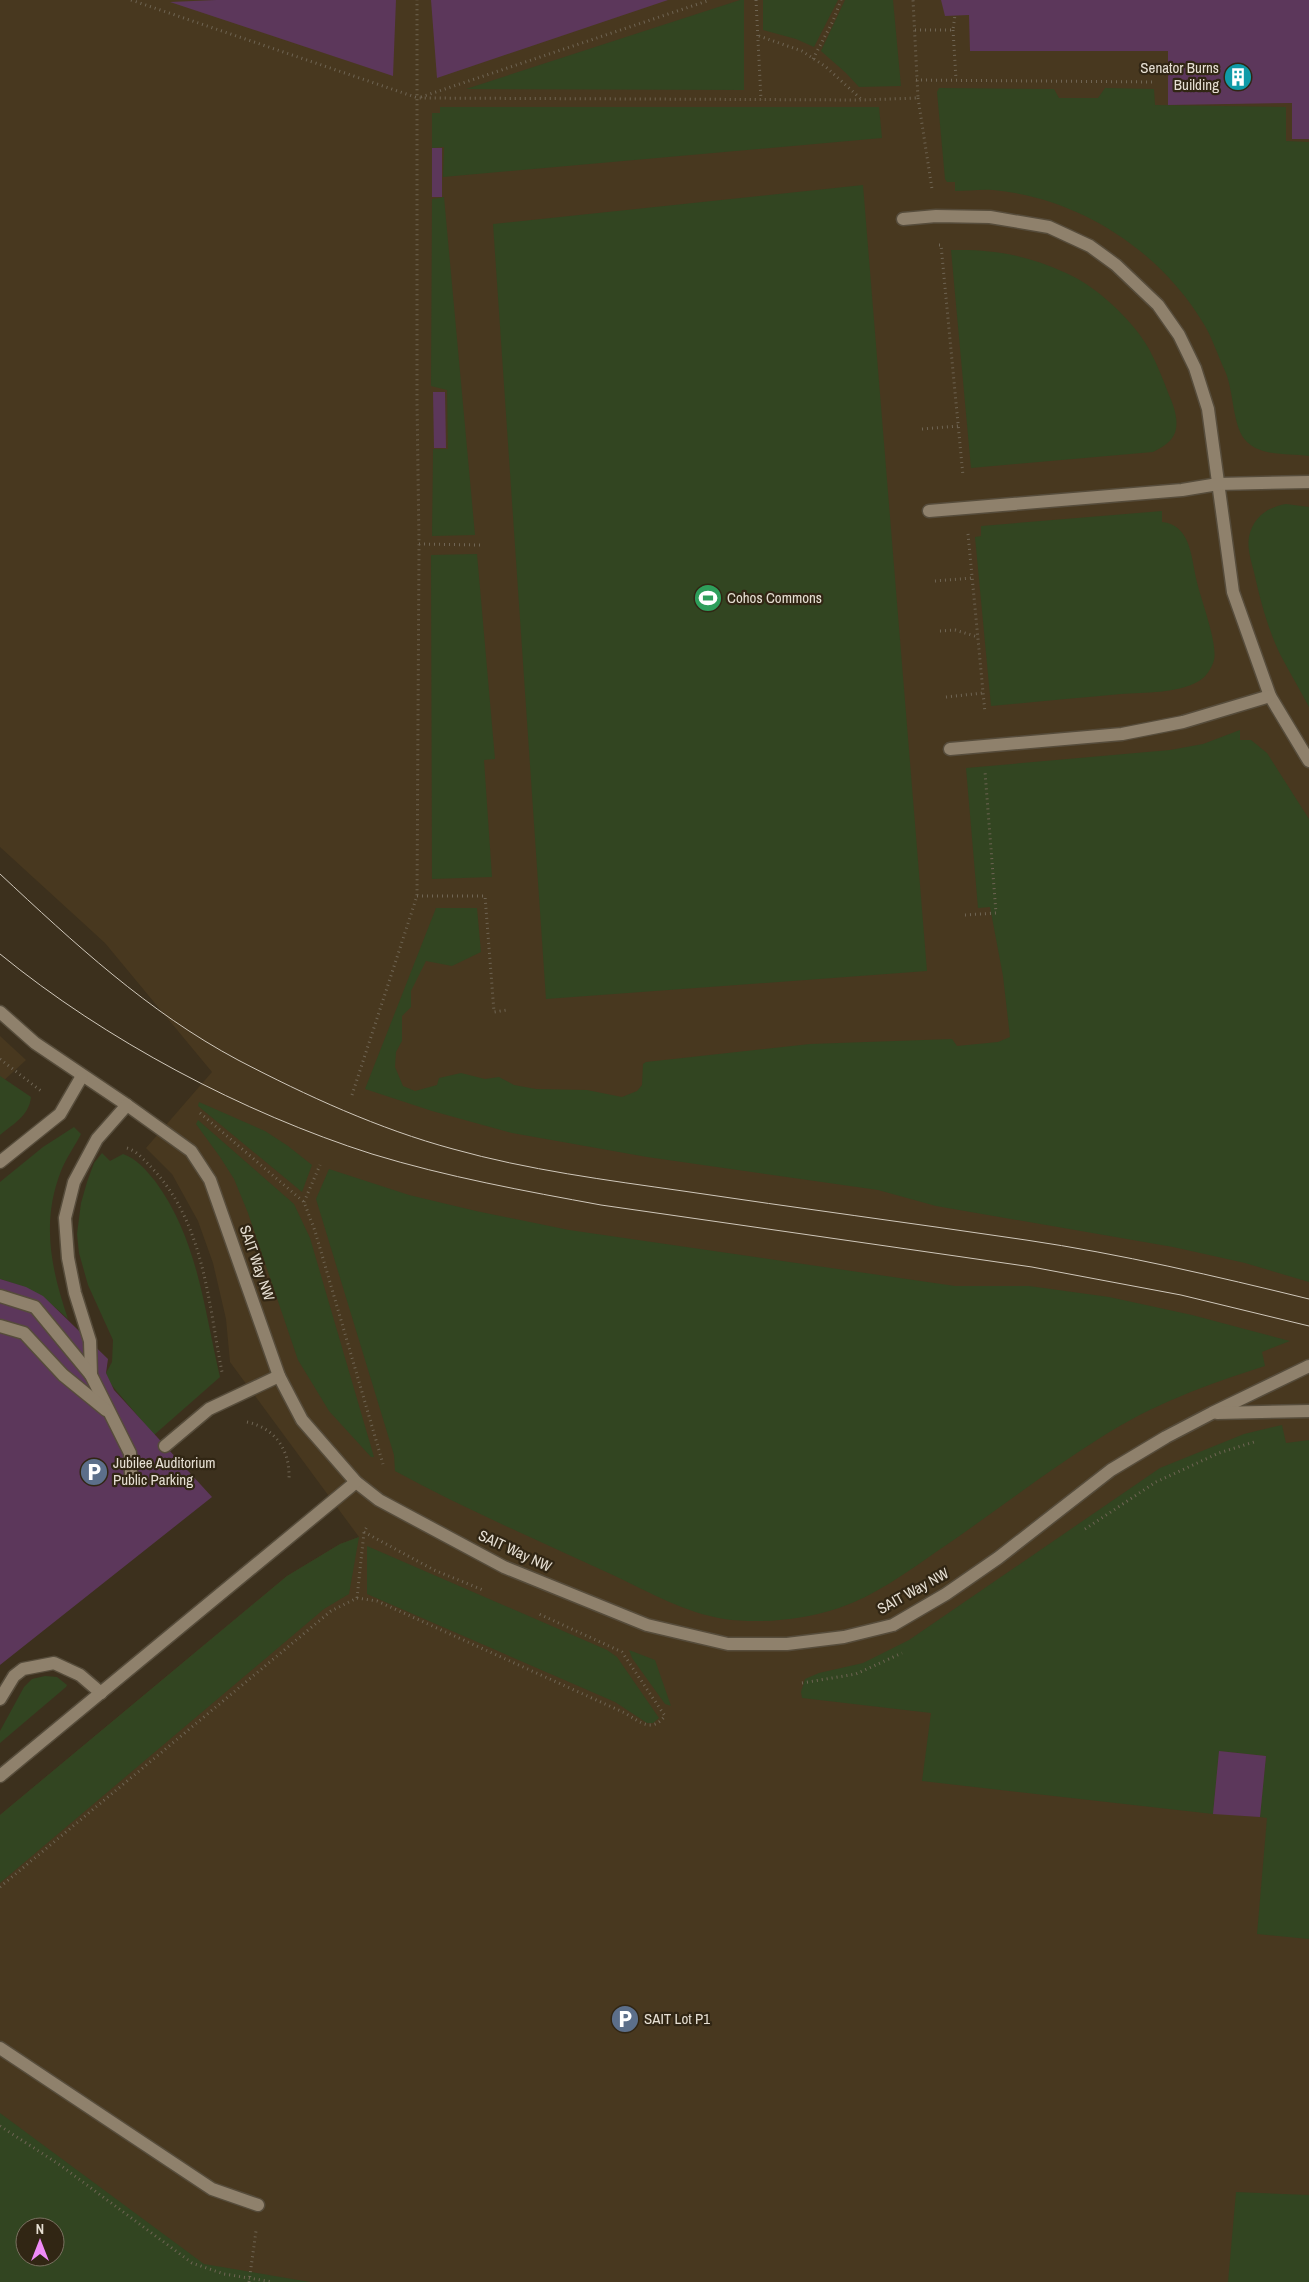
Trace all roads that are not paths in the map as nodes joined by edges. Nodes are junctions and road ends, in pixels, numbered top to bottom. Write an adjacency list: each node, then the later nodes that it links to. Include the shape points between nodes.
1 (903, 219): 3 (street, via 990,216 1049,227 1090,246 1116,265 1158,305 1178,334 1195,368 1208,409)
2 (1309, 482): 3 (street)
3 (1218, 484): 4 (street, via 1182,490); 5 (street, via 1233,592)
4 (929, 511)
5 (1270, 696): 6 (street, via 1183,722 1122,734); 7 (street)
6 (950, 749)
7 (1309, 761)
8 (3, 1019): 9 (street, SAIT Way NW)
9 (82, 1076): 10 (street, SAIT Way NW); 11 (street, via 60,1114)
10 (127, 1105): 15 (street, via 97,1139 74,1182 65,1218 69,1267 90,1341); 16 (street, SAIT Way NW, via 191,1151 210,1180)
11 (0, 1162)
12 (0, 1296): 15 (street, via 35,1307)
13 (0, 1326): 18 (street, via 24,1333 62,1375)
14 (1309, 1366): 19 (street, SAIT Way NW)
15 (91, 1374): 18 (street)
16 (279, 1376): 20 (street, via 209,1409); 22 (street, SAIT Way NW, via 302,1420)
17 (1309, 1411): 19 (street)
18 (110, 1413): 21 (street, via 130,1453)
19 (1212, 1413): 22 (street, SAIT Way NW, via 1111,1470 998,1558 946,1594 892,1625 844,1637 787,1644 728,1644 647,1625 504,1567 379,1500)
20 (165, 1446)
21 (131, 1474)
22 (356, 1482): 23 (street)
23 (101, 1693): 24 (street, via 80,1675 54,1663 23,1669 14,1676); 25 (street)
24 (0, 1698)
25 (0, 1776)
26 (0, 2048): 27 (street, via 212,2189)
27 (258, 2205)

